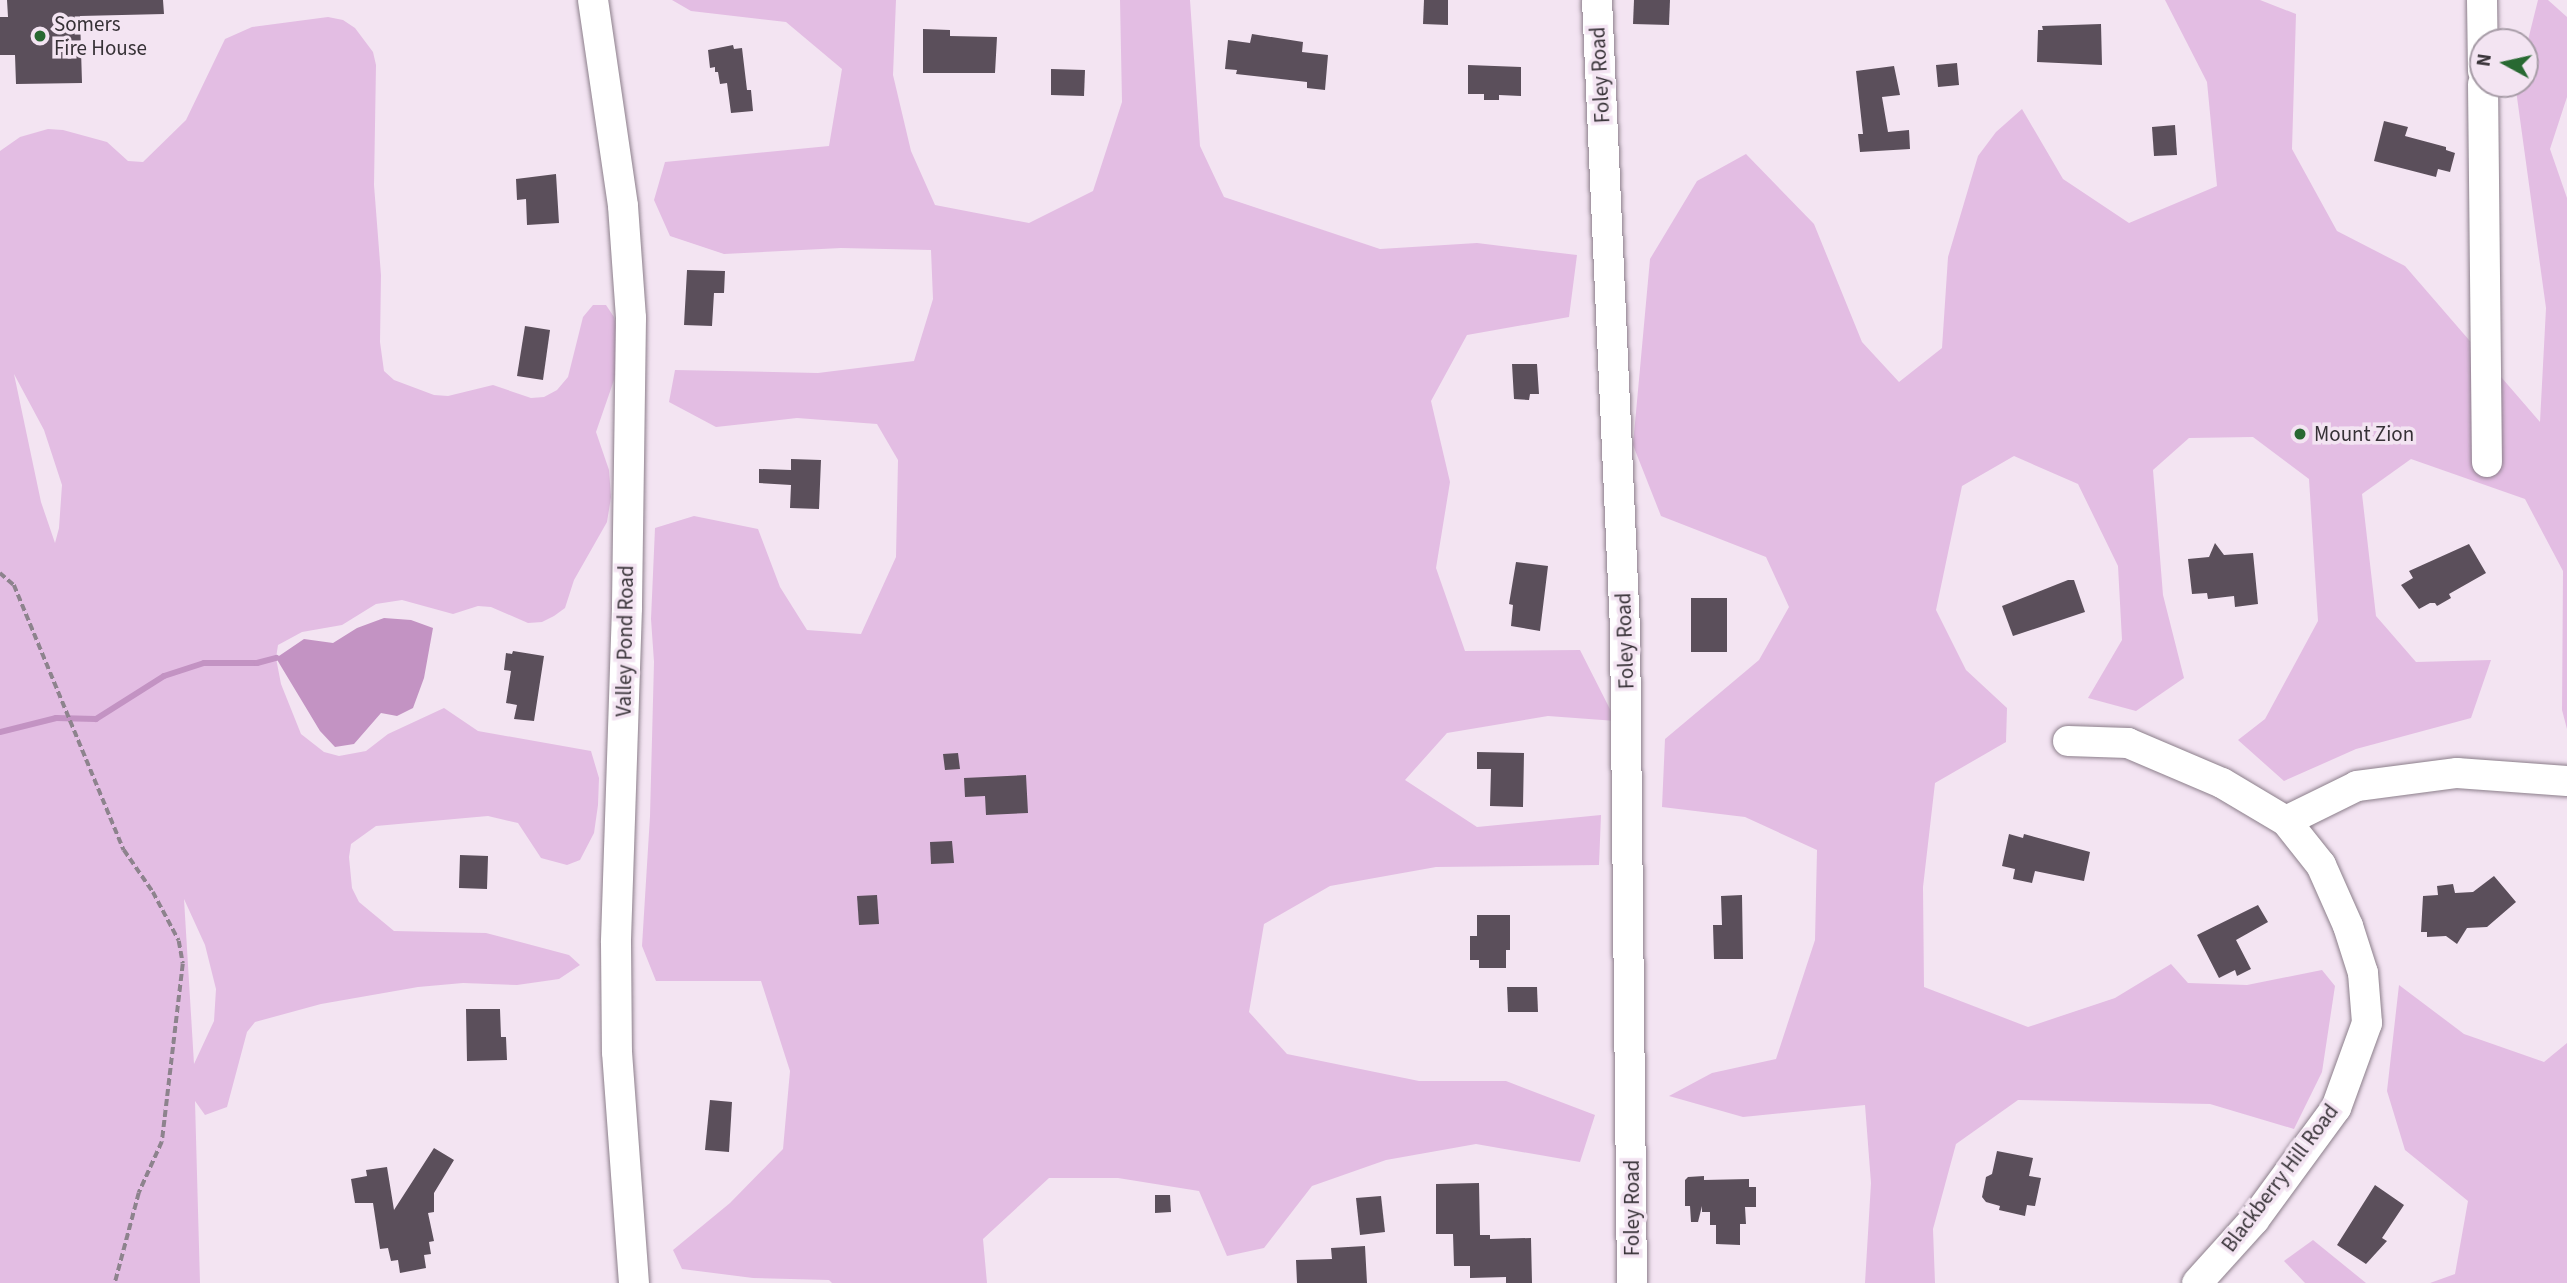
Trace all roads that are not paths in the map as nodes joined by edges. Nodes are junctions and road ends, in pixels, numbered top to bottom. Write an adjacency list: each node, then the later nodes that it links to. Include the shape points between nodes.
1 (593, 0): 10 (street, Valley Pond Road, via 623,206 631,318 616,957 618,1065)
2 (1597, 0): 11 (street, Foley Road, via 1625,628)
3 (2482, 0): 4 (street)
4 (2482, 28)
5 (2483, 98): 6 (street)
6 (2487, 462)
7 (2068, 741): 9 (street, Blackberry Hill Road, via 2127,743 2222,783)
8 (2567, 781): 9 (street, via 2457,773 2357,786)
9 (2286, 821): 12 (street, Blackberry Hill Road, via 2321,866 2348,926 2362,973 2367,1023 2336,1108 2254,1220)
10 (634, 1283)
11 (1632, 1283)
12 (2197, 1283)

